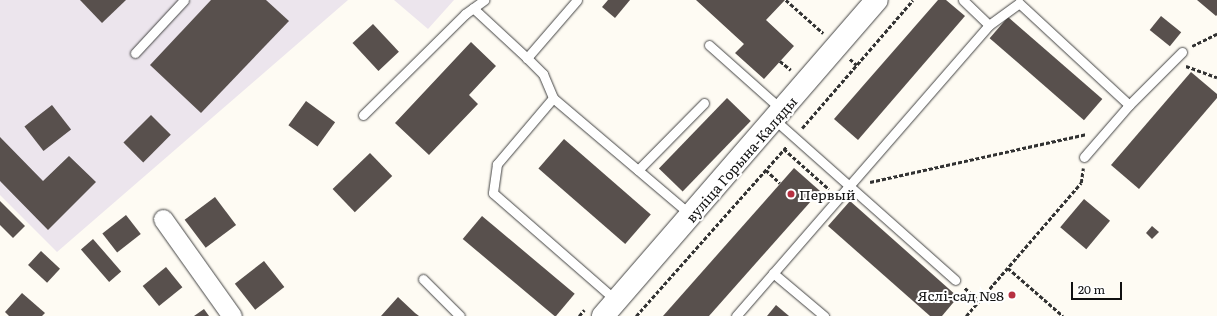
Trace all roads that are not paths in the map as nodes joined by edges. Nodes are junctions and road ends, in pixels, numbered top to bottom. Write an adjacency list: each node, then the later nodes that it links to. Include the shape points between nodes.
1 (184, 0): 11 (lane)
2 (484, 0): 7 (lane)
3 (577, 0): 12 (lane)
4 (877, 0): 17 (street, вуліца Горына-Каляды)
5 (963, 0): 8 (lane)
6 (1020, 2): 8 (lane); 15 (lane)
7 (473, 8): 12 (lane); 16 (lane)
8 (989, 25): 20 (lane)
9 (710, 45): 17 (lane)
10 (1182, 52): 15 (lane)
11 (136, 53)
12 (527, 58): 13 (lane, via 543,74)
13 (553, 98): 19 (lane); 26 (lane, via 497,164 493,193)
14 (704, 103): 19 (lane)
15 (1129, 105): 18 (lane)
16 (363, 115)
17 (779, 116): 20 (lane, via 794,137); 21 (street, вуліца Горына-Каляды)
18 (1084, 157)
19 (638, 170): 21 (lane)
20 (850, 186): 23 (lane); 25 (lane)
21 (692, 216): 26 (street, вуліца Горына-Каляды)
22 (163, 219): 27 (street)
23 (773, 273): 29 (lane); 30 (lane)
24 (423, 279): 28 (lane)
25 (955, 280)
26 (610, 308)
27 (232, 316)
28 (460, 316)
29 (736, 316)
30 (824, 316)

